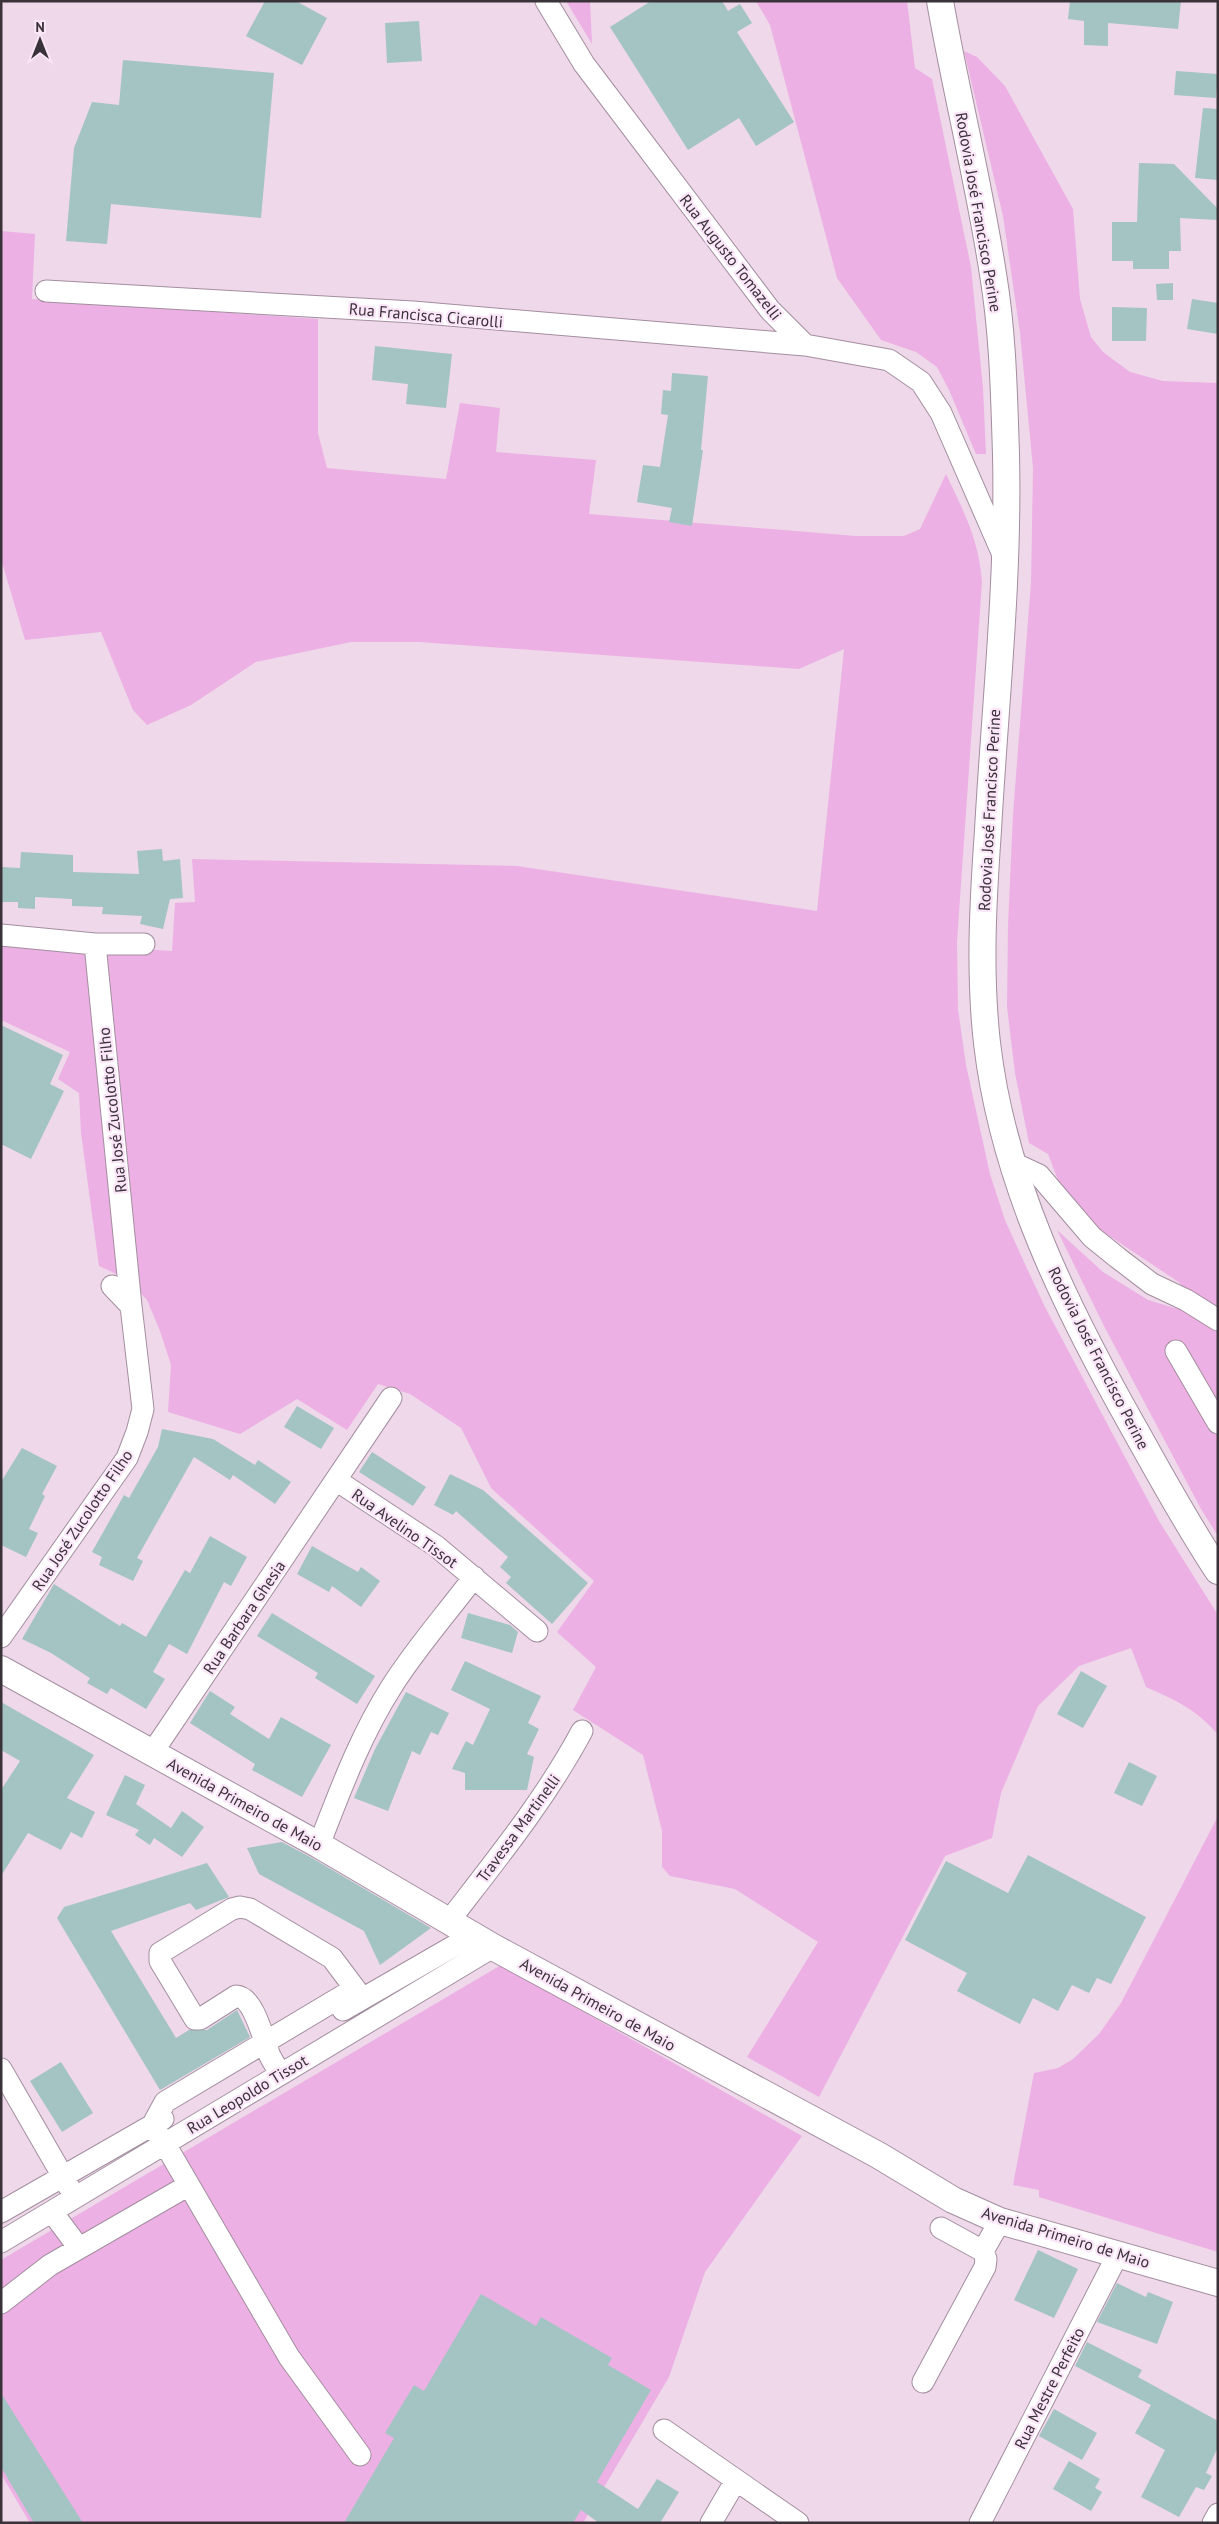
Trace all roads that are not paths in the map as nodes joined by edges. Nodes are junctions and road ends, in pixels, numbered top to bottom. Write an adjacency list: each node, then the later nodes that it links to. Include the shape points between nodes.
1 (546, 1): 4 (street, Rua Augusto Tomazelli, via 584,64 724,252 770,310)
2 (940, 1): 5 (main road, Rodovia José Francisco Perine, via 993,274 999,324 1006,460)
3 (46, 291): 4 (street, Rua Francisca Cicarolli, via 413,312)
4 (805, 345): 5 (street, via 889,360 921,382 941,413)
5 (1005, 560): 9 (main road, Rodovia José Francisco Perine, via 982,938 987,1044 997,1102)
6 (1, 935): 7 (street)
7 (95, 944): 8 (street); 11 (street, Rua José Zucolotto Filho)
8 (144, 944)
9 (1013, 1163): 12 (street, via 1039,1174 1092,1238 1152,1284); 17 (main road, Rodovia José Francisco Perine, via 1054,1276 1100,1369)
10 (112, 1286): 11 (street)
11 (131, 1306): 20 (street, Rua José Zucolotto Filho, via 143,1409 138,1432 127,1458)
12 (1216, 1316)
13 (1176, 1351): 15 (street)
14 (391, 1398): 16 (street, Rua Barbara Ghesia)
15 (1218, 1423)
16 (336, 1480): 18 (street, Rua Avelino Tissot, via 408,1527); 23 (street, Rua Barbara Ghesia)
17 (1218, 1571)
18 (474, 1576): 19 (street, Rua Avelino Tissot); 24 (street, via 378,1708 351,1764)
19 (537, 1631)
20 (1, 1637)
21 (1, 1669): 23 (main road, Avenida Primeiro de Maio)
22 (582, 1731): 25 (street, Travessa Martinelli, via 560,1771 511,1841)
23 (152, 1753): 24 (main road, Avenida Primeiro de Maio)
24 (319, 1845): 25 (main road, Avenida Primeiro de Maio)
25 (449, 1921): 26 (main road, Avenida Primeiro de Maio)
26 (483, 1941): 27 (street, Rua Leopoldo Tissot); 28 (street, Rua Leopoldo Tissot); 40 (main road, Avenida Primeiro de Maio, via 878,2155 953,2200)
27 (420, 1965): 28 (street); 29 (street, Rua Leopoldo Tissot)
28 (433, 1982): 32 (street, Rua Leopoldo Tissot)
29 (358, 1994): 30 (street, Rua Leopoldo Tissot); 30 (street, via 332,1958 250,1909 232,1909 160,1953 160,1961 195,2019 240,1996 254,2013)
30 (268, 2048): 32 (street); 33 (street, Rua Leopoldo Tissot)
31 (1, 2069): 35 (street)
32 (280, 2073): 34 (street, Rua Leopoldo Tissot)
33 (152, 2126): 34 (street); 35 (street, Rua Leopoldo Tissot)
34 (166, 2144): 36 (street); 37 (street, Rua Leopoldo Tissot)
35 (62, 2177): 37 (street); 38 (street, Rua Leopoldo Tissot)
36 (189, 2185): 43 (street); 50 (street, via 289,2357)
37 (76, 2198): 39 (street, Rua Leopoldo Tissot)
38 (1, 2212)
39 (52, 2212): 42 (street, Rua Leopoldo Tissot); 43 (street)
40 (1000, 2220): 44 (street); 45 (main road, Avenida Primeiro de Maio)
41 (941, 2228): 44 (street)
42 (1, 2242)
43 (79, 2248): 47 (street, via 50,2265)
44 (984, 2251): 48 (street, via 985,2267)
45 (1118, 2254): 46 (main road, Avenida Primeiro de Maio); 55 (street, Rua Mestre Perfeito)
46 (1218, 2282)
47 (1, 2303)
48 (923, 2382)
49 (664, 2430): 51 (street)
50 (360, 2455)
51 (736, 2480): 53 (street); 54 (street)
52 (1218, 2514): 56 (street)
53 (711, 2523)
54 (798, 2523)
55 (980, 2523)
56 (1213, 2523)

